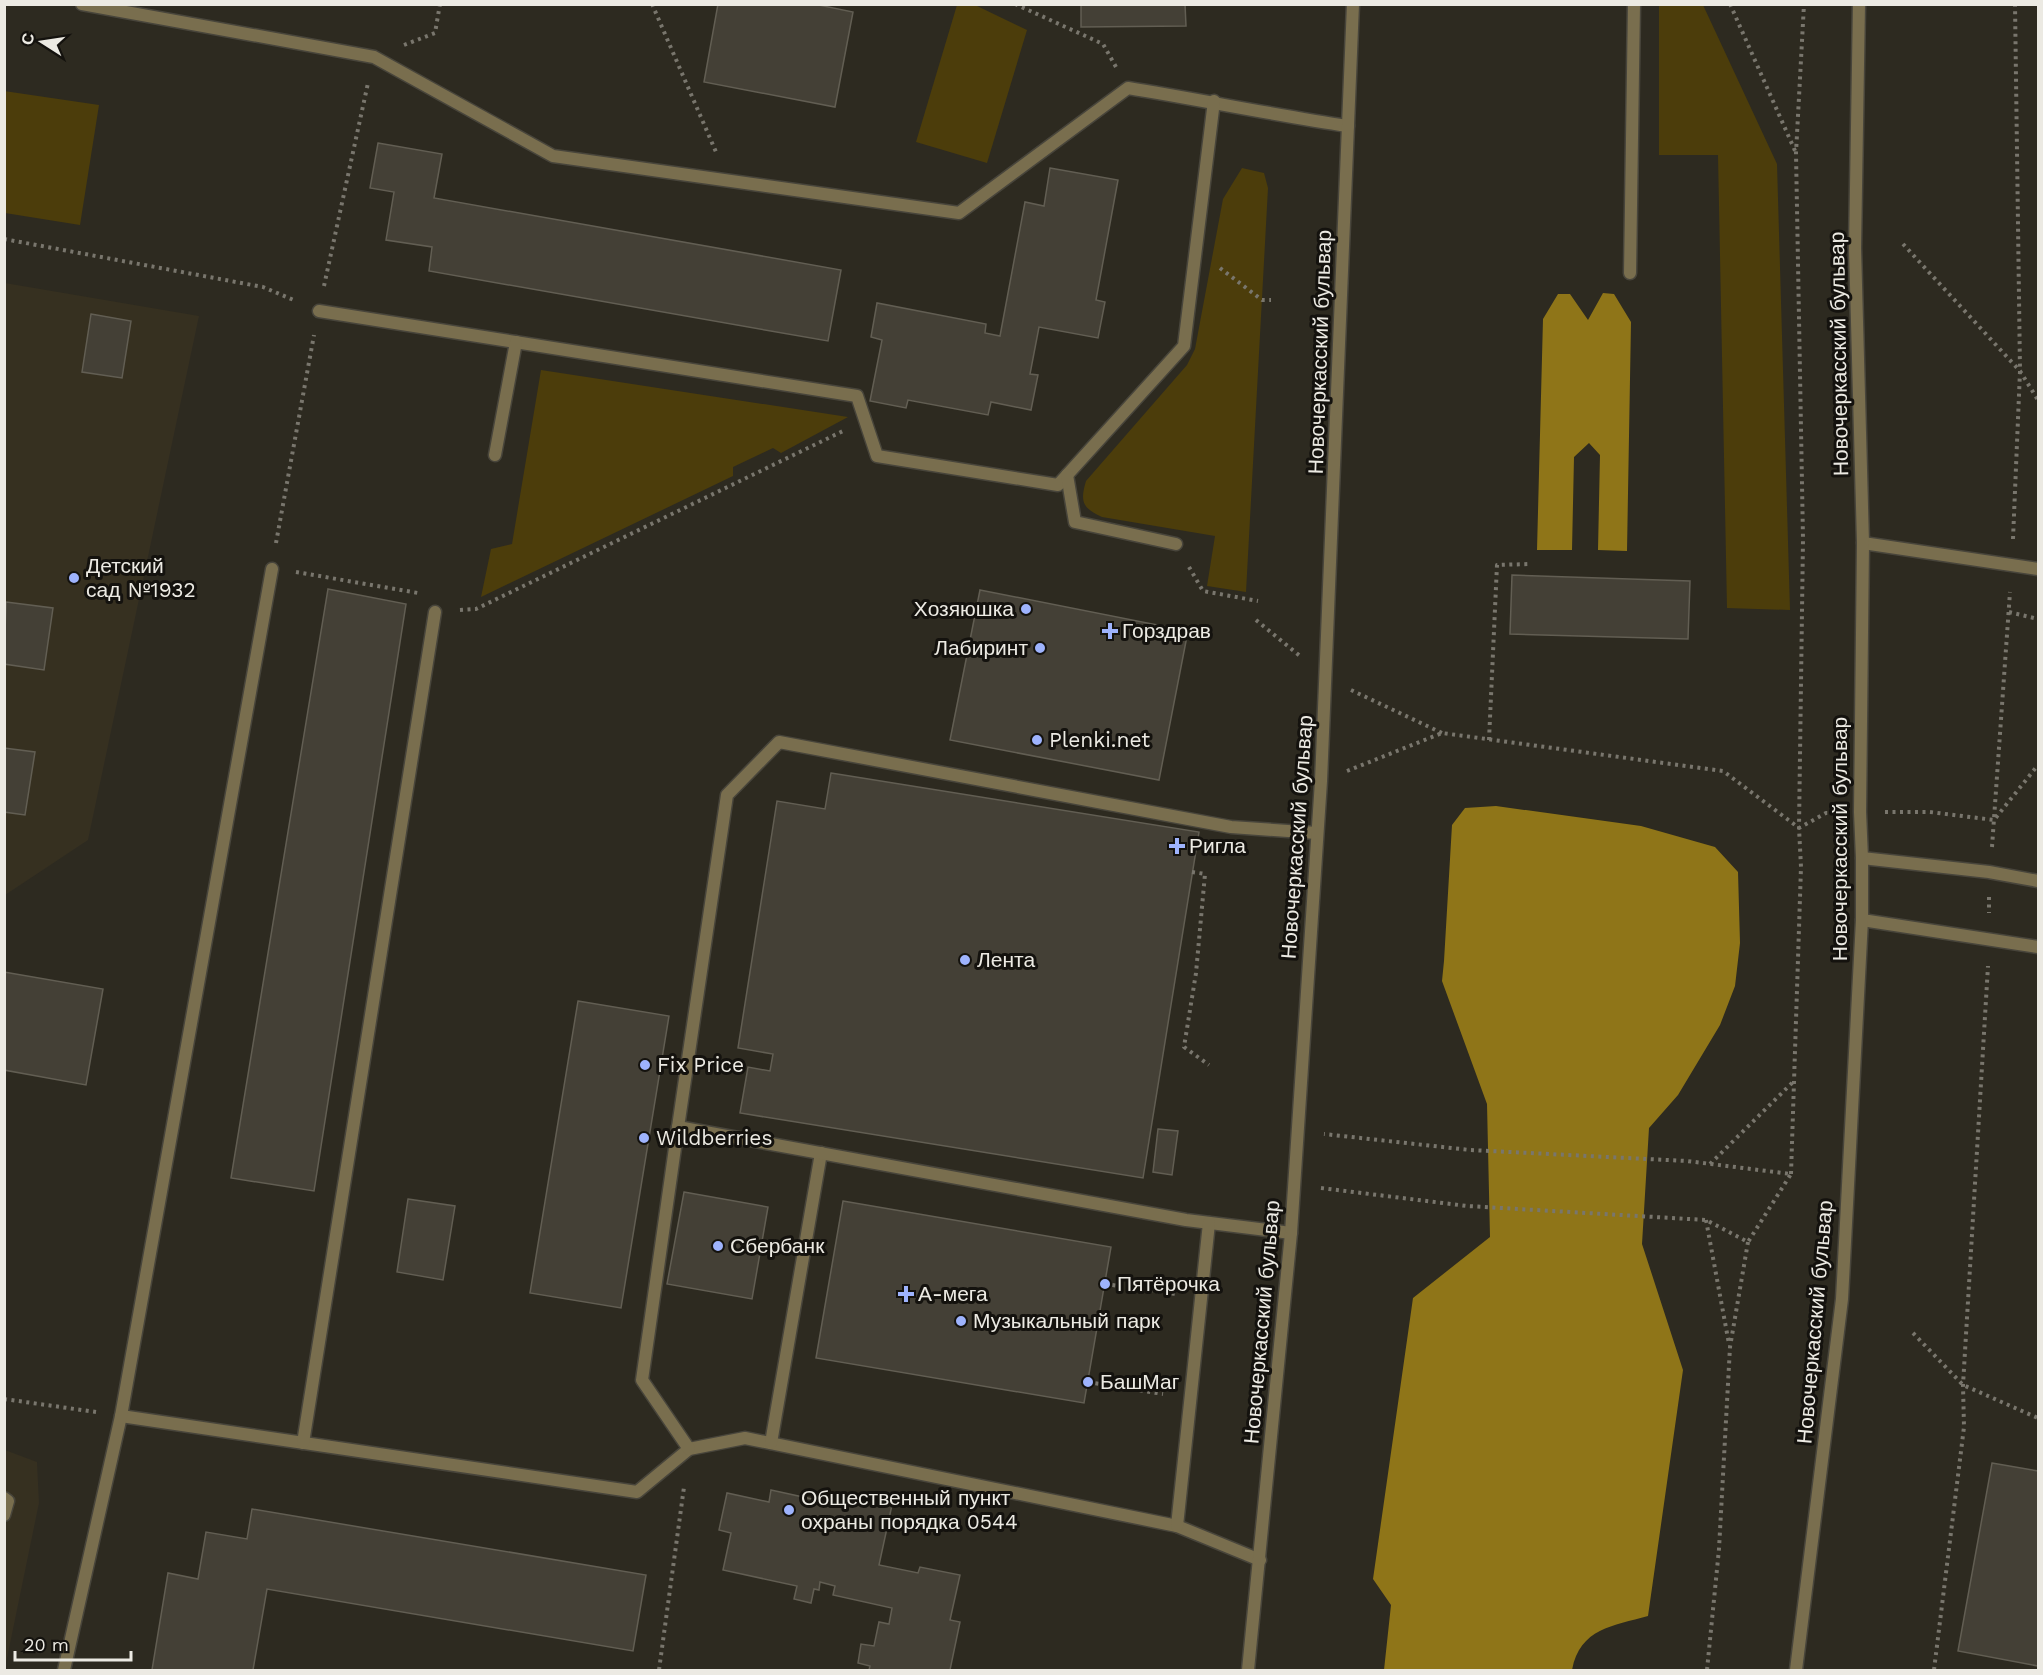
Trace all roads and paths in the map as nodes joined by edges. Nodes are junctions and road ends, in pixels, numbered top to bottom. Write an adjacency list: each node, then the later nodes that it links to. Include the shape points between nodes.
1 (82, 4): 11 (street)
2 (440, 4): 11 (path, via 435,33)
3 (652, 4): 16 (path)
4 (1015, 4): 12 (path, via 1103,45)
5 (1353, 4): 14 (street, Новочеркасский бульвар)
6 (1634, 4): 20 (street)
7 (1730, 4): 15 (path)
8 (1804, 4): 15 (path)
9 (1859, 4): 29 (street, Новочеркасский бульвар, via 1855,248)
10 (2015, 4): 24 (path)
11 (374, 57): 16 (street, via 554,156); 22 (path)
12 (1128, 88): 13 (street); 16 (street, via 959,213)
13 (1214, 101): 14 (street); 19 (street)
14 (1348, 126): 41 (street, Новочеркасский бульвар)
15 (1796, 153): 44 (path, via 1803,539)
16 (729, 181)
17 (4, 239): 22 (path, via 263,286)
18 (1903, 244): 24 (path)
19 (1195, 255): 21 (path, via 1212,262 1262,300); 28 (street, via 1184,346)
20 (1630, 273)
21 (1271, 300)
22 (319, 311): 23 (street); 33 (path)
23 (516, 342): 26 (street, via 857,396); 27 (street)
24 (2020, 371): 25 (path); 32 (path)
25 (2038, 400)
26 (865, 420): 28 (street, via 877,456 1058,485); 36 (path, via 476,609)
27 (495, 455)
28 (1067, 475): 30 (street, via 1075,522)
29 (1863, 543): 32 (street); 42 (street, Новочеркасский бульвар)
30 (1176, 544): 35 (path, via 1203,591)
31 (1529, 564): 39 (path, via 1497,565)
32 (2012, 566): 34 (street); 37 (path)
33 (272, 568): 36 (path, via 425,594); 73 (street)
34 (2038, 569)
35 (1258, 601)
36 (435, 612): 75 (street)
37 (2009, 612): 38 (path); 43 (path)
38 (2038, 619)
39 (1490, 740): 41 (path, via 1442,734); 44 (path, via 1723,771)
40 (2038, 765): 43 (path)
41 (1321, 781): 45 (street, Новочеркасский бульвар)
42 (1860, 812): 43 (path, via 1930,812); 44 (path, via 1826,813); 46 (street, Новочеркасский бульвар)
43 (1995, 820): 48 (path)
44 (1799, 828): 54 (path)
45 (1317, 834): 55 (street, via 1231,827 779,742 727,795); 56 (street, Новочеркасский бульвар)
46 (1862, 858): 48 (street); 50 (street, Новочеркасский бульвар)
47 (1192, 872): 53 (path, via 1205,874 1184,1047)
48 (1989, 872): 49 (street); 51 (path)
49 (2038, 881)
50 (1862, 920): 51 (street); 86 (street, Новочеркасский бульвар, via 1842,1299)
51 (1989, 940): 52 (street); 70 (path)
52 (2038, 947)
53 (1209, 1065)
54 (1795, 1080): 58 (path); 59 (path)
55 (678, 1127): 57 (street); 77 (street, via 642,1380)
56 (1297, 1131): 58 (path, via 1470,1150); 60 (street, Новочеркасский бульвар)
57 (821, 1153): 62 (street); 76 (street)
58 (1710, 1164): 59 (path)
59 (1791, 1174): 64 (path)
60 (1293, 1185): 61 (path, via 1467,1206); 63 (street, Новочеркасский бульвар)
61 (1706, 1220): 64 (path); 68 (path)
62 (1209, 1223): 63 (street); 80 (street)
63 (1291, 1233): 81 (street, Новочеркасский бульвар)
64 (1748, 1242): 68 (path)
65 (1105, 1284): 66 (path)
66 (1176, 1294)
67 (1913, 1334): 70 (path)
68 (1730, 1347): 85 (path, via 1719,1549)
69 (1088, 1382): 71 (path)
70 (1963, 1385): 74 (path); 87 (path, via 1964,1427)
71 (1163, 1394)
72 (4, 1399): 73 (path)
73 (121, 1416): 75 (street); 82 (street)
74 (2038, 1418)
75 (303, 1443): 77 (street, via 637,1492)
76 (771, 1443): 77 (street, via 744,1438); 80 (street)
77 (689, 1449): 83 (path)
78 (4, 1498): 79 (street, via 8,1501)
79 (4, 1515)
80 (1177, 1526): 81 (street)
81 (1260, 1560): 84 (street, Новочеркасский бульвар)
82 (64, 1671)
83 (658, 1671)
84 (1248, 1671)
85 (1707, 1671)
86 (1796, 1671)
87 (1934, 1671)

